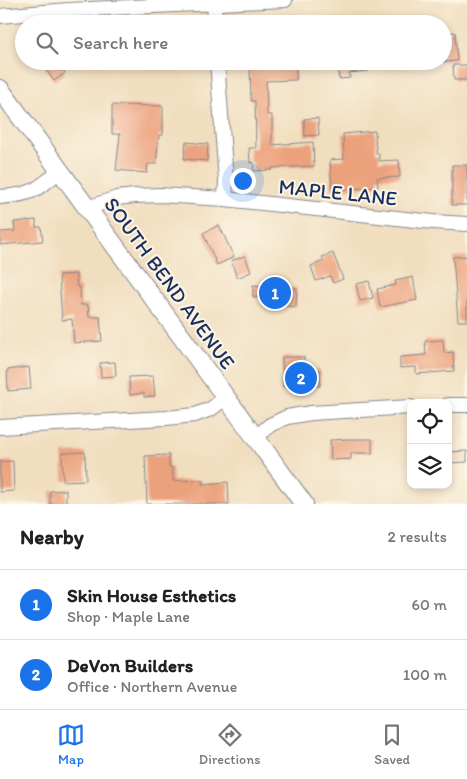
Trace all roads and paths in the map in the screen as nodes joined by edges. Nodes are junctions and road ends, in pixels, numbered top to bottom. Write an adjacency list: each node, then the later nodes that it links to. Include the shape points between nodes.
1 (285, 0): 2 (street)
2 (214, 2): 3 (street); 4 (street)
3 (215, 15)
4 (0, 16)
5 (218, 70): 9 (street)
6 (0, 89): 7 (main road, SOUTH BEND AVENUE)
7 (59, 171): 8 (street, via 33,192); 10 (main road, SOUTH BEND AVENUE)
8 (0, 197)
9 (225, 199): 10 (street, MAPLE LANE, via 135,196 116,198); 11 (street, MAPLE LANE)
10 (87, 208): 12 (main road, SOUTH BEND AVENUE)
11 (467, 224)
12 (226, 397): 16 (street, via 211,409 195,415); 17 (main road, SOUTH BEND AVENUE)
13 (452, 405): 14 (street)
14 (467, 405)
15 (407, 407): 17 (street, via 287,417 270,425)
16 (0, 427)
17 (255, 438): 18 (main road, SOUTH BEND AVENUE)
18 (304, 504)

